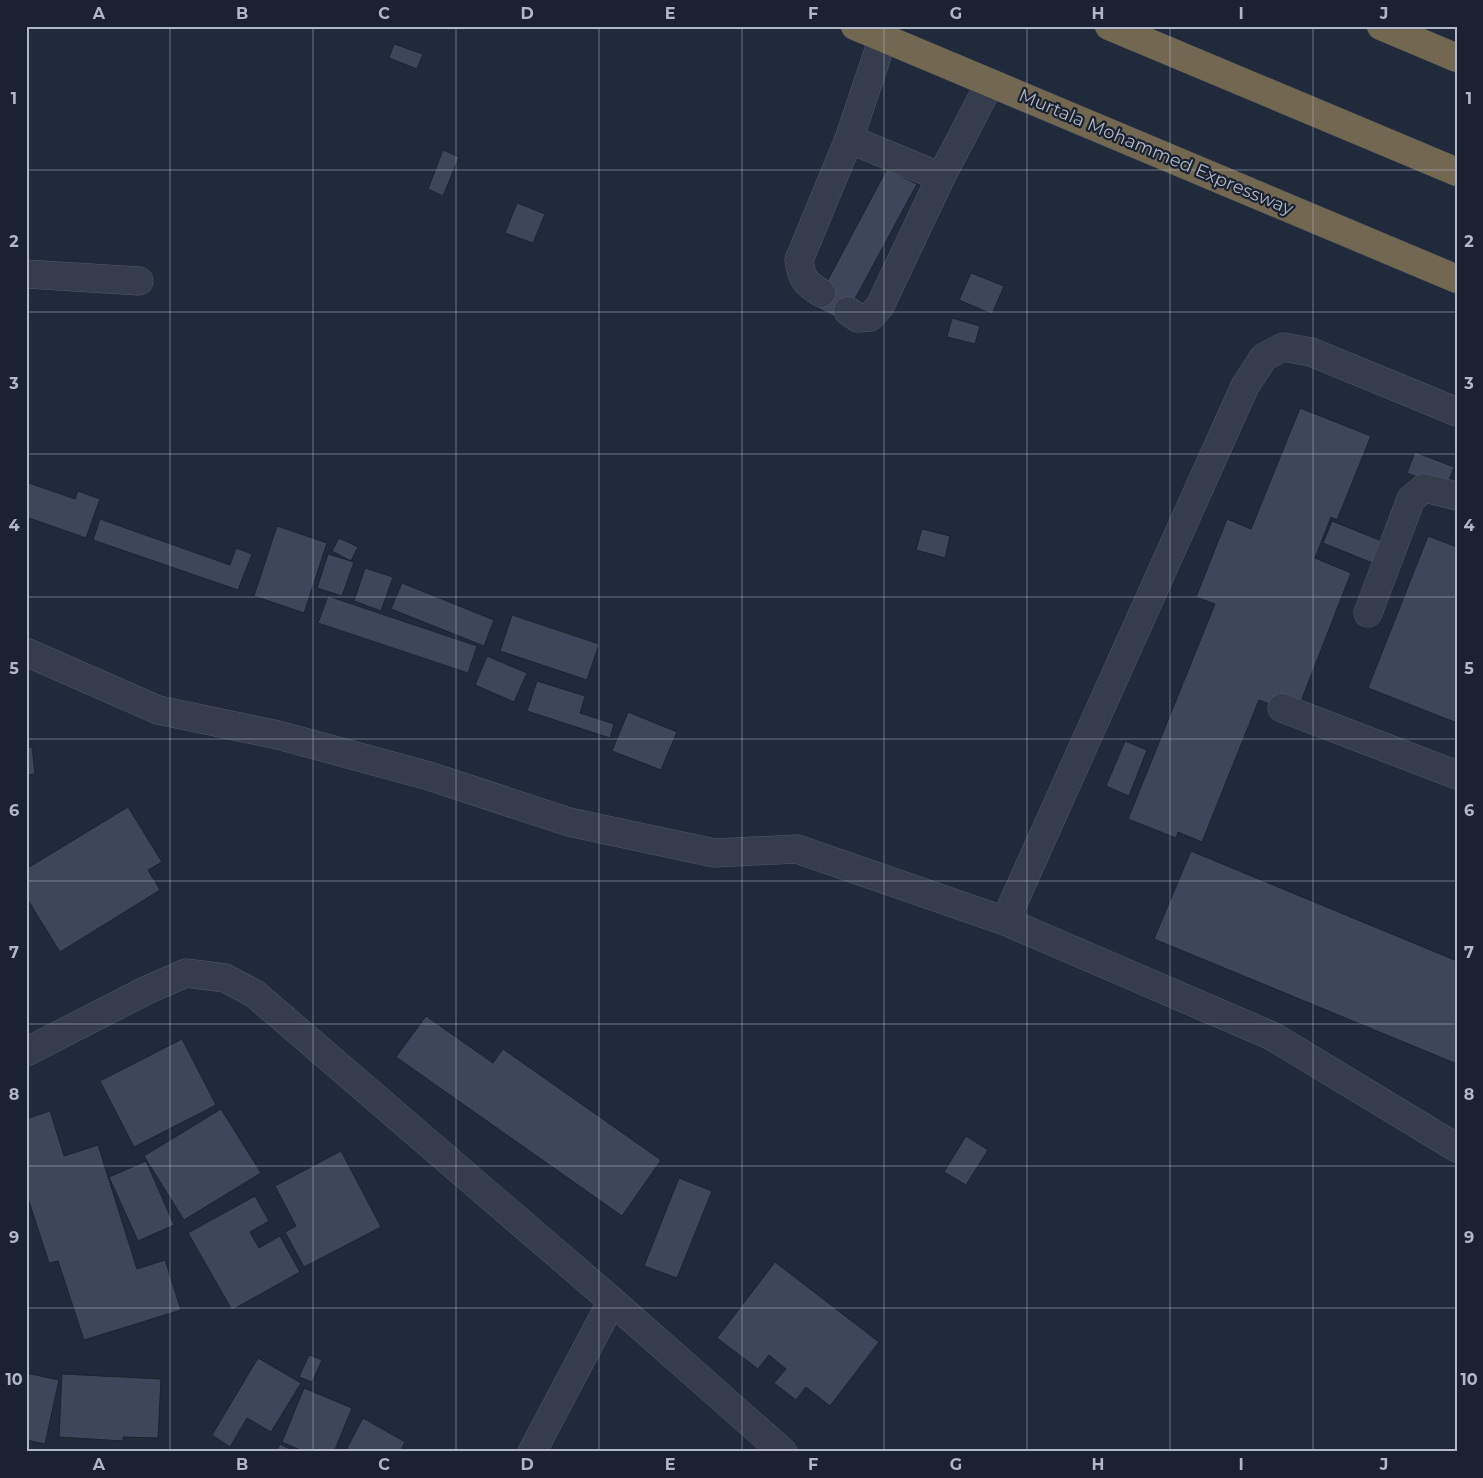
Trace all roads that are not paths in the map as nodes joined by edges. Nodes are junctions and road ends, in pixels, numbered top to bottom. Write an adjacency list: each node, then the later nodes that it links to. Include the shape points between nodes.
1 (855, 26): 4 (highway, Murtala Mohammed Expressway)
2 (1109, 26): 8 (highway)
3 (1381, 26): 5 (highway)
4 (883, 38): 6 (highway, Murtala Mohammed Expressway); 7 (street)
5 (1457, 58)
6 (990, 82): 9 (street); 11 (highway, Murtala Mohammed Expressway)
7 (849, 139): 9 (street); 13 (street, via 799,260 802,276)
8 (1457, 172)
9 (941, 177): 14 (street, via 880,306 870,317 858,318)
10 (26, 274): 12 (street)
11 (1457, 279)
12 (139, 281)
13 (821, 293)
14 (848, 311)
15 (1457, 412): 21 (street, via 1311,352 1283,347 1264,357 1245,386)
16 (1457, 496): 17 (street, via 1424,488 1411,499)
17 (1368, 613)
18 (26, 652): 21 (street, via 158,710 278,735 410,770 569,822 714,853 796,849)
19 (1282, 708): 20 (street)
20 (1457, 775)
21 (1005, 921): 23 (street, via 1272,1036)
22 (26, 1052): 24 (street, via 186,973 225,978 254,994)
23 (1457, 1148)
24 (612, 1301): 25 (street); 26 (street)
25 (532, 1452)
26 (783, 1452)

